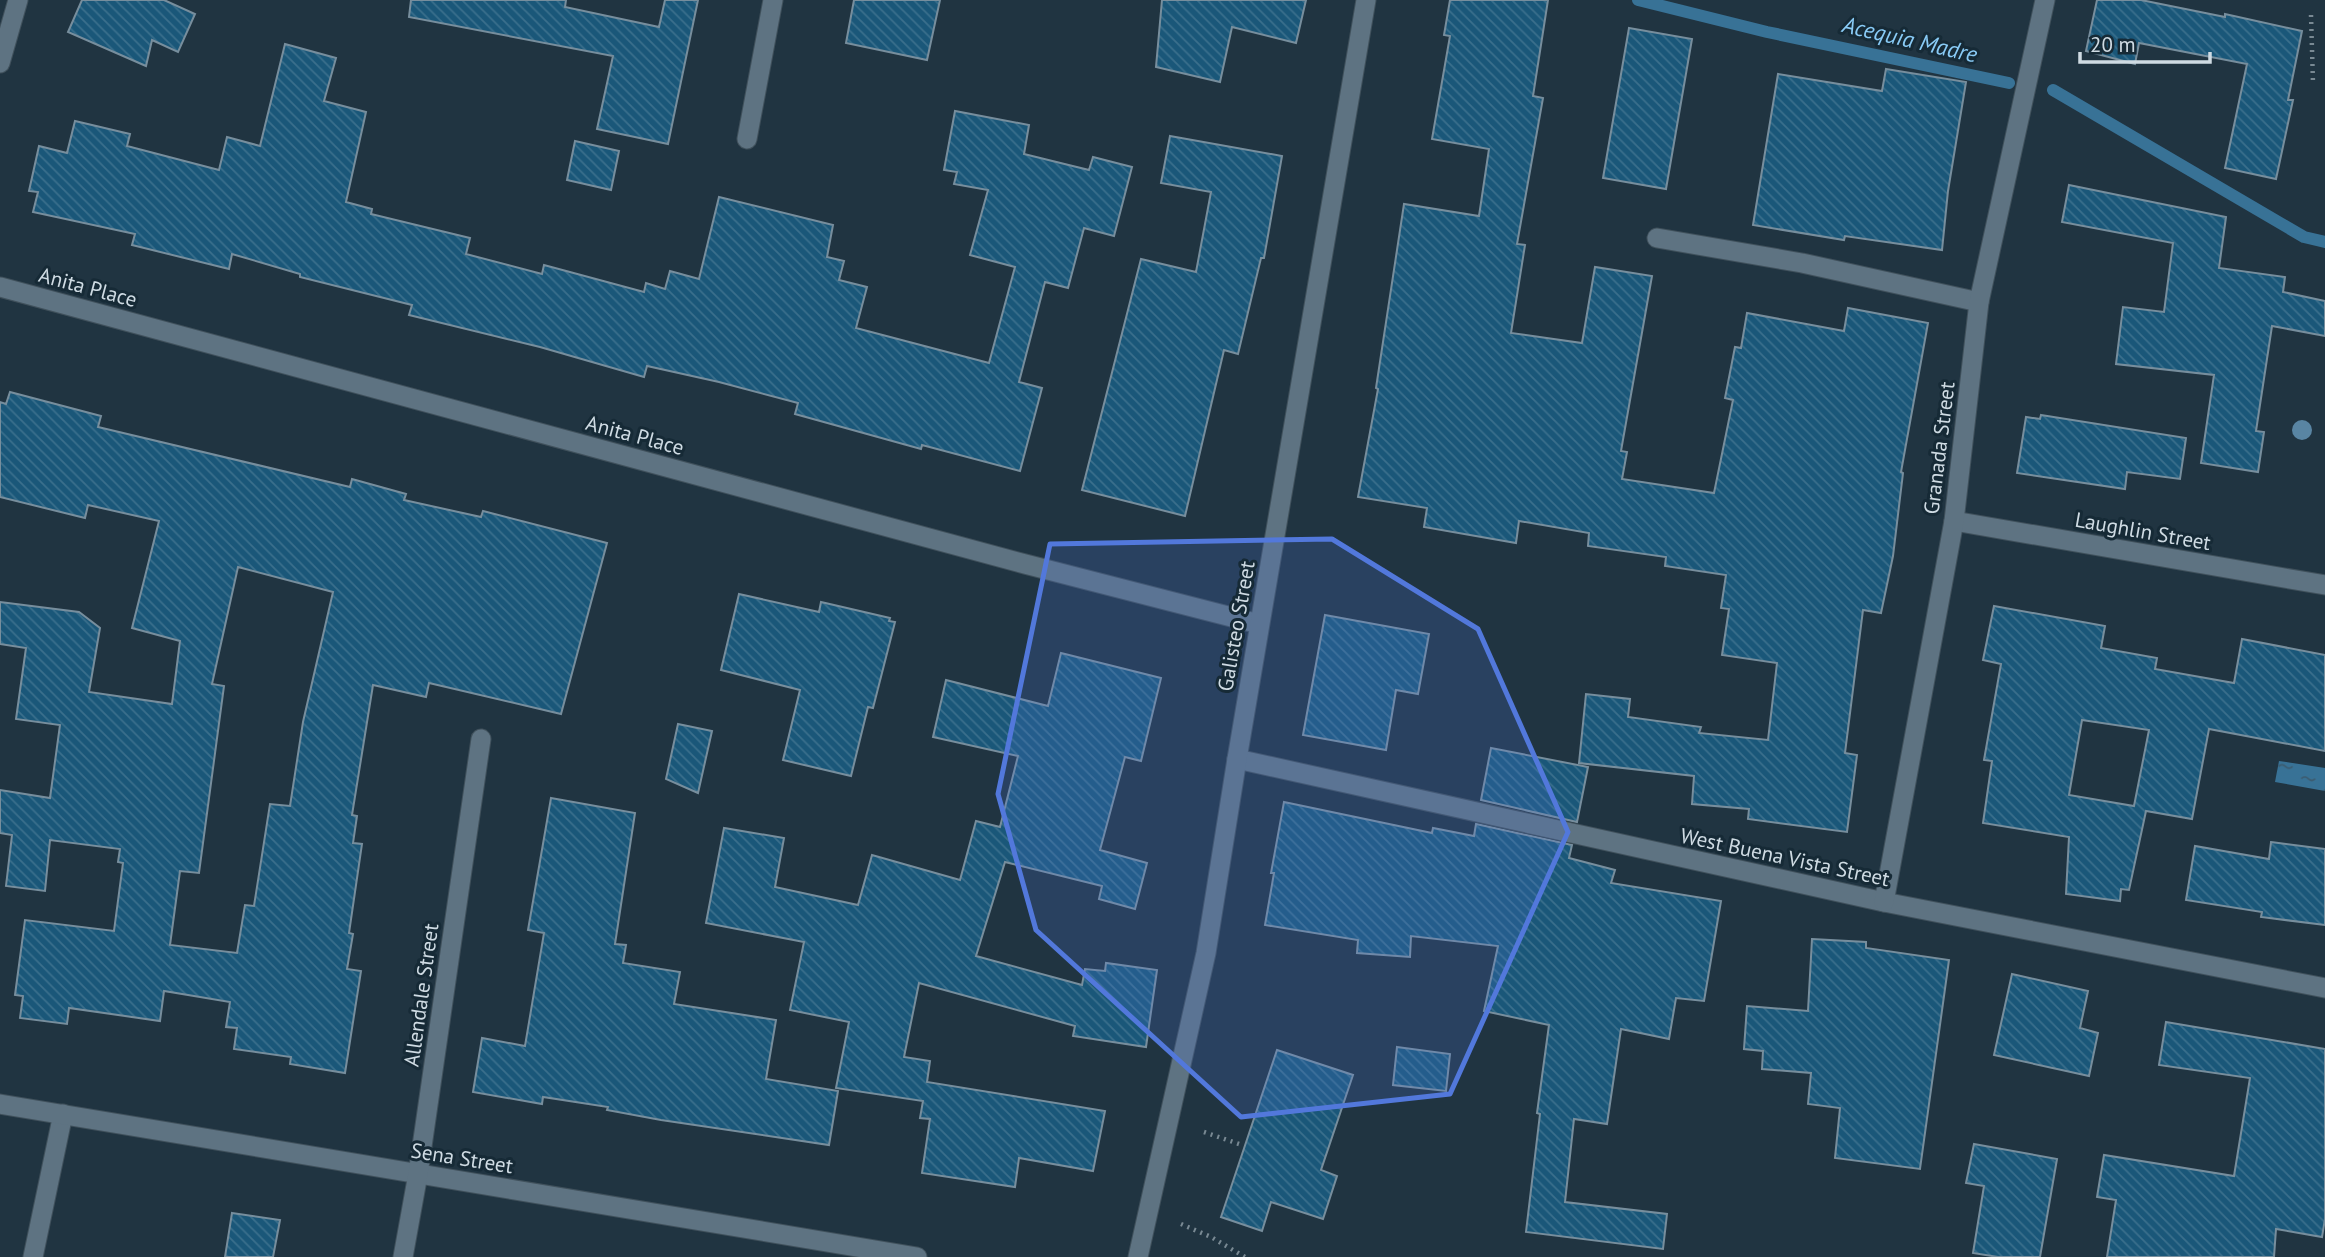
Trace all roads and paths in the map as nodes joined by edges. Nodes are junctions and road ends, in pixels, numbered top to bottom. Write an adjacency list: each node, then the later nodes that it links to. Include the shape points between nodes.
1 (18, 0): 6 (street)
2 (773, 0): 8 (street)
3 (1366, 0): 14 (street, Galisteo Street)
4 (2045, 0): 11 (street, Granada Street)
5 (2311, 15): 7 (path)
6 (0, 62)
7 (2313, 83)
8 (747, 139)
9 (1657, 238): 11 (street, via 1802,263)
10 (0, 287): 14 (street, Anita Place)
11 (1979, 302): 12 (street, Granada Street)
12 (1954, 521): 13 (street, Laughlin Street); 17 (street, Granada Street)
13 (2325, 585)
14 (1259, 624): 16 (street, Galisteo Street)
15 (481, 739): 23 (street, Allendale Street)
16 (1237, 759): 17 (street, West Buena Vista Street); 28 (street, Galisteo Street, via 1206,953)
17 (1884, 902): 18 (street, West Buena Vista Street)
18 (2325, 988)
19 (0, 1104): 20 (street, Sena Street)
20 (64, 1114): 23 (street, Sena Street); 25 (street)
21 (1203, 1132): 22 (path)
22 (1239, 1144)
23 (418, 1174): 26 (street, Allendale Street); 27 (street, Sena Street)
24 (1181, 1224): 29 (path)
25 (33, 1257)
26 (403, 1257)
27 (917, 1257)
28 (1138, 1257)
29 (1245, 1257)

